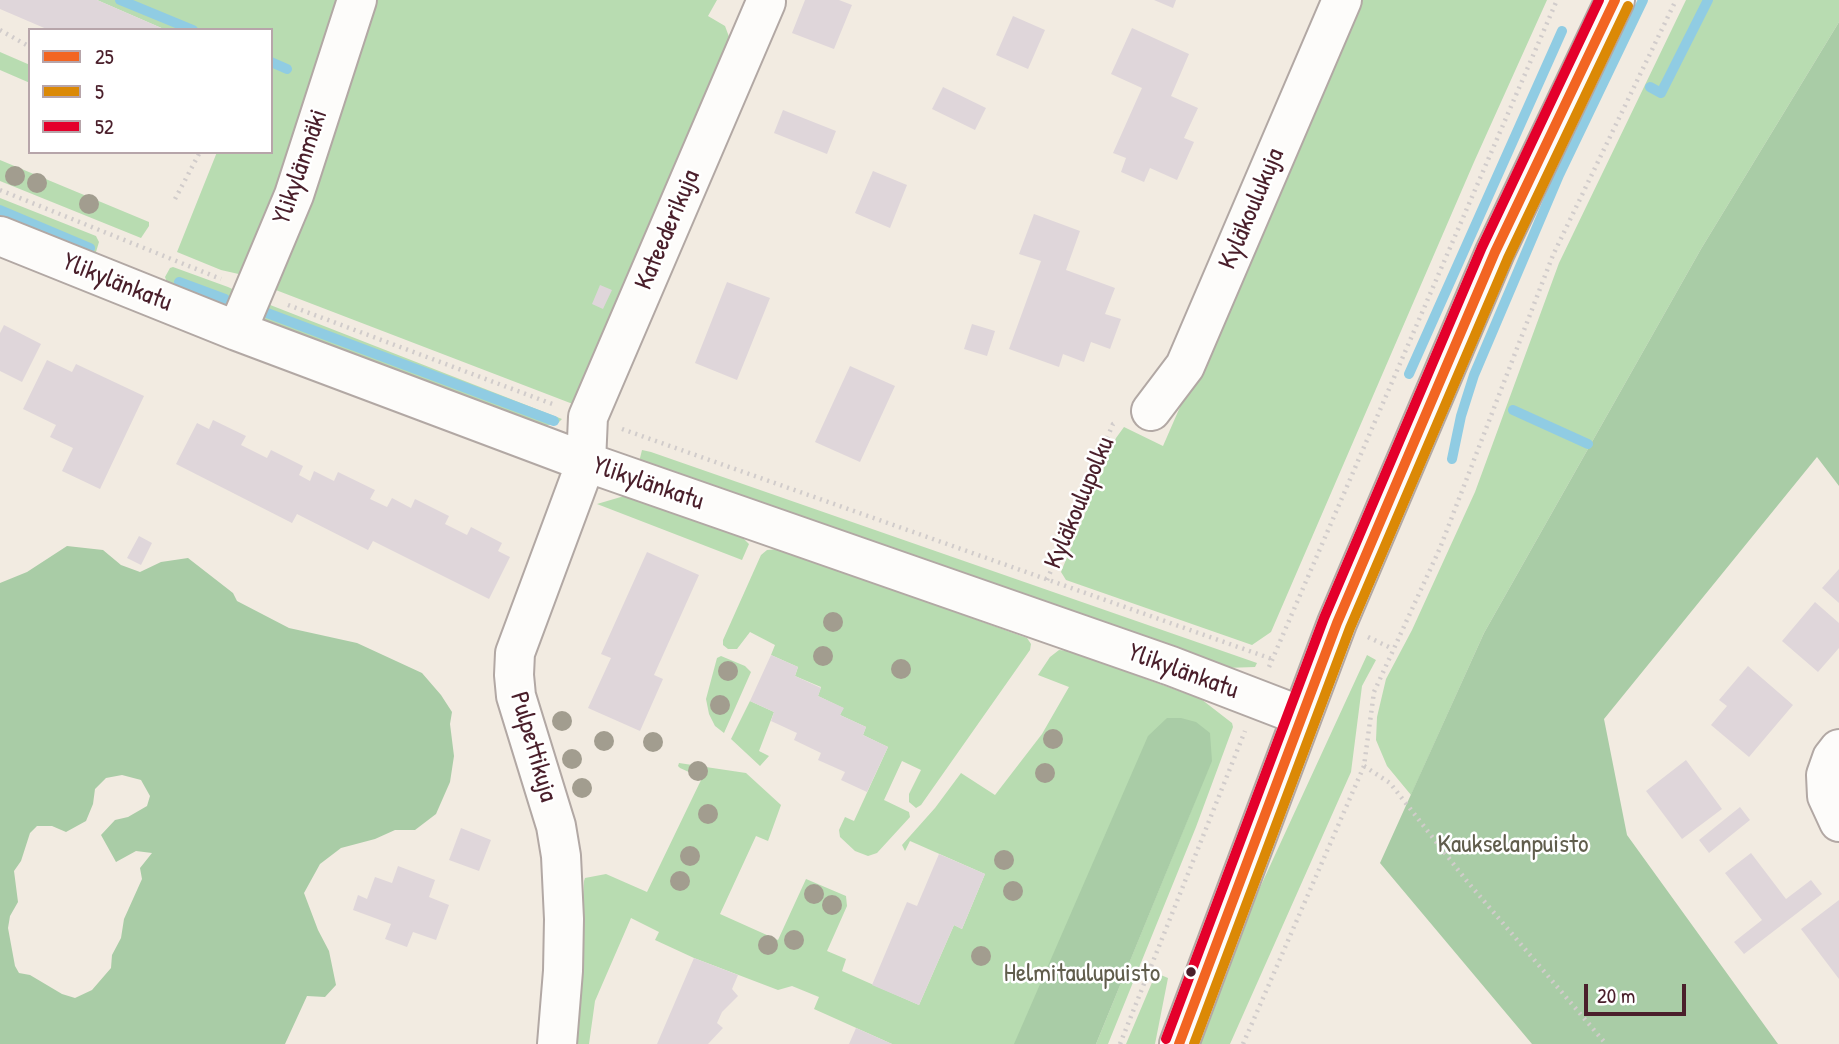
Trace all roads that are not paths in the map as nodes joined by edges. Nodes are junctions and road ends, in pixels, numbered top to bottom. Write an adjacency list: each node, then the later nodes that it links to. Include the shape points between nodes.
1 (357, 0): 6 (street, Ylikylänmäki, via 295,195)
2 (1342, 0): 7 (street, Kyläkoulukuja, via 1185,366)
3 (1615, 0): 9 (street, via 1495,252)
4 (766, 2): 8 (street, Kateederikuja, via 589,417)
5 (0, 236): 6 (street, Ylikylänkatu)
6 (237, 331): 8 (street, Ylikylänkatu)
7 (1151, 411)
8 (586, 462): 9 (street, Ylikylänkatu, via 1171,666); 12 (street, Pulpettikuja, via 514,664 516,696 561,856 565,919)
9 (1301, 716): 13 (street)
10 (1839, 749): 11 (street, via 1826,775 1827,796)
11 (1839, 822)
12 (556, 1044)
13 (1179, 1044)

